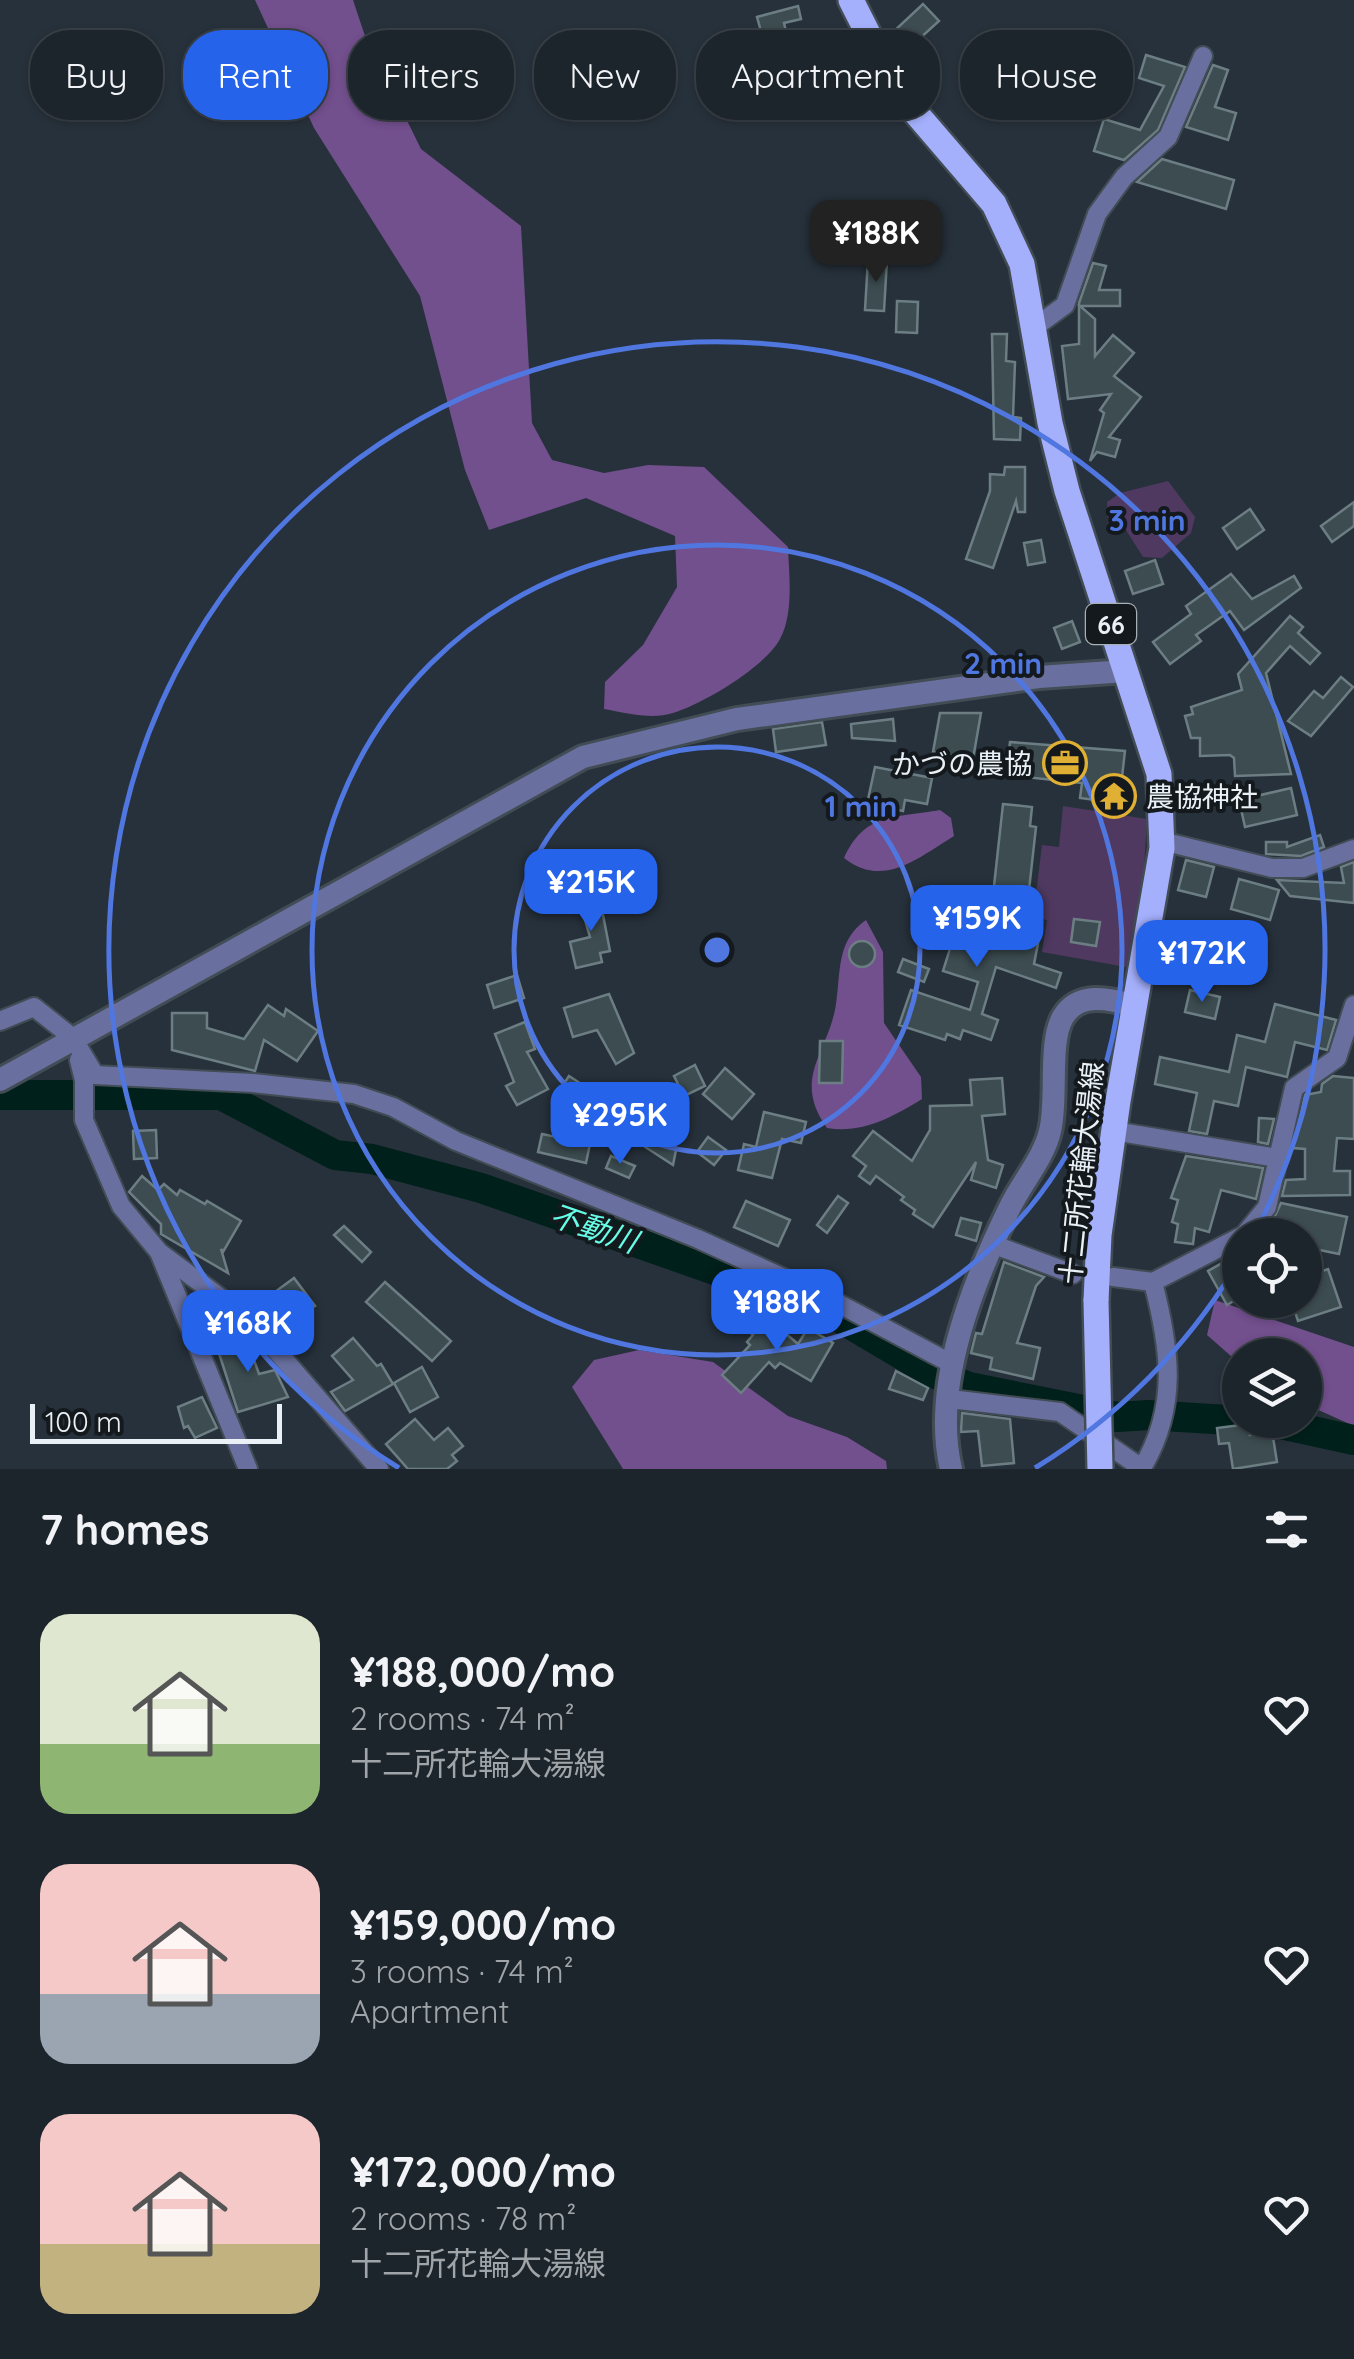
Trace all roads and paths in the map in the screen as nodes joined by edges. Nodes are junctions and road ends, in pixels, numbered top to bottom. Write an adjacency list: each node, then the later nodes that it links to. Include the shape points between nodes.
1 (851, 0): 3 (main road, 十二所花輪大湯線 / 66, via 897,91 994,204 1022,264)
2 (1203, 56): 3 (street, via 1168,137 1097,214 1065,305)
3 (1035, 326): 4 (main road, 十二所花輪大湯線 / 66, via 1068,492)
4 (1126, 671): 5 (main road, 十二所花輪大湯線 / 66, via 1160,774); 10 (street, via 737,719 583,757)
5 (1162, 842): 6 (street, via 1272,868 1302,868); 7 (main road, 十二所花輪大湯線 / 66)
6 (1354, 848)
7 (1132, 1004): 13 (main road, 十二所花輪大湯線 / 66); 16 (street, via 1089,999 1061,1019 1046,1145)
8 (1354, 1004): 11 (street)
9 (0, 1021): 10 (street, via 34,1007)
10 (73, 1038): 12 (street); 18 (street, via 84,1080 83,1118 121,1206); 22 (street, via 95,1075 253,1082 354,1094 392,1107 456,1141 828,1298)
11 (1346, 1058): 14 (street, via 1294,1088)
12 (5, 1077)
13 (1114, 1131): 14 (street); 26 (main road, 十二所花輪大湯線 / 66, bridge, via 1098,1235)
14 (1277, 1158): 15 (street, via 1267,1207)
15 (1258, 1218)
16 (992, 1244): 19 (street); 22 (street)
17 (1222, 1246): 21 (street)
18 (159, 1252): 23 (street); 24 (street, via 249,1319)
19 (1073, 1274)
20 (1113, 1277): 21 (street)
21 (1153, 1282): 27 (street, via 1170,1361)
22 (952, 1382): 25 (street, via 944,1439); 27 (street, via 1060,1412)
23 (248, 1469)
24 (379, 1469)
25 (950, 1469)
26 (1100, 1469)
27 (1143, 1469)

